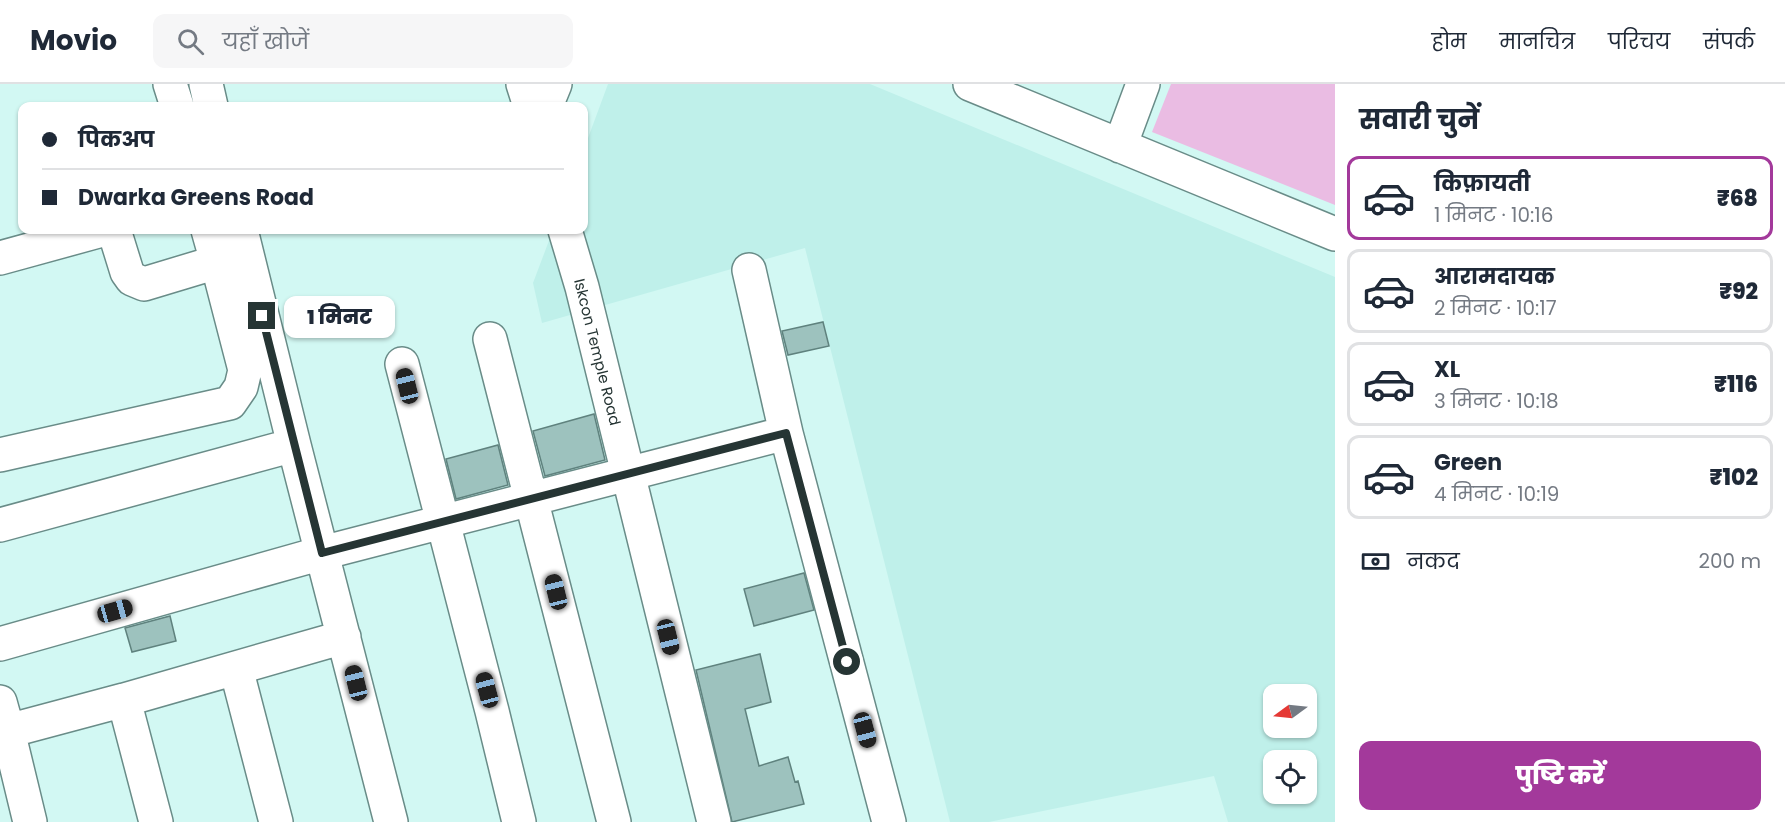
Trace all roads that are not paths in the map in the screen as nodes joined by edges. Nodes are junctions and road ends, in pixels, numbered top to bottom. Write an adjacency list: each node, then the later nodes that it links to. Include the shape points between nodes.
1 (170, 84): 7 (street)
2 (206, 84): 8 (street)
3 (523, 84): 9 (street)
4 (555, 84): 10 (street)
5 (970, 84): 11 (street)
6 (1143, 84): 11 (street)
7 (176, 102)
8 (211, 102)
9 (529, 102)
10 (548, 102)
11 (1120, 146): 17 (street)
12 (87, 234): 18 (street)
13 (115, 234): 19 (street, via 127,272 144,284)
14 (209, 234): 19 (street)
15 (242, 234): 24 (street)
16 (566, 234): 26 (street, Iskcon Temple Road)
17 (1335, 234)
18 (0, 258)
19 (217, 262): 25 (street, via 245,370 241,387 230,403)
20 (749, 270): 23 (street)
21 (490, 339): 27 (street)
22 (402, 364): 28 (street)
23 (786, 433): 26 (street); 43 (street)
24 (294, 445): 29 (street); 30 (street)
25 (0, 455)
26 (627, 475): 27 (street); 42 (street, Iskcon Temple Road)
27 (533, 500): 28 (street); 41 (street)
28 (443, 522): 30 (street); 40 (street)
29 (0, 525)
30 (322, 553): 31 (street); 32 (street)
31 (344, 637): 33 (street); 39 (street)
32 (0, 644)
33 (236, 668): 34 (street); 38 (street)
34 (124, 700): 35 (street); 37 (street)
35 (3, 722): 36 (street)
36 (30, 822)
37 (156, 822)
38 (276, 822)
39 (391, 822)
40 (519, 822)
41 (615, 822)
42 (714, 822)
43 (889, 822)

